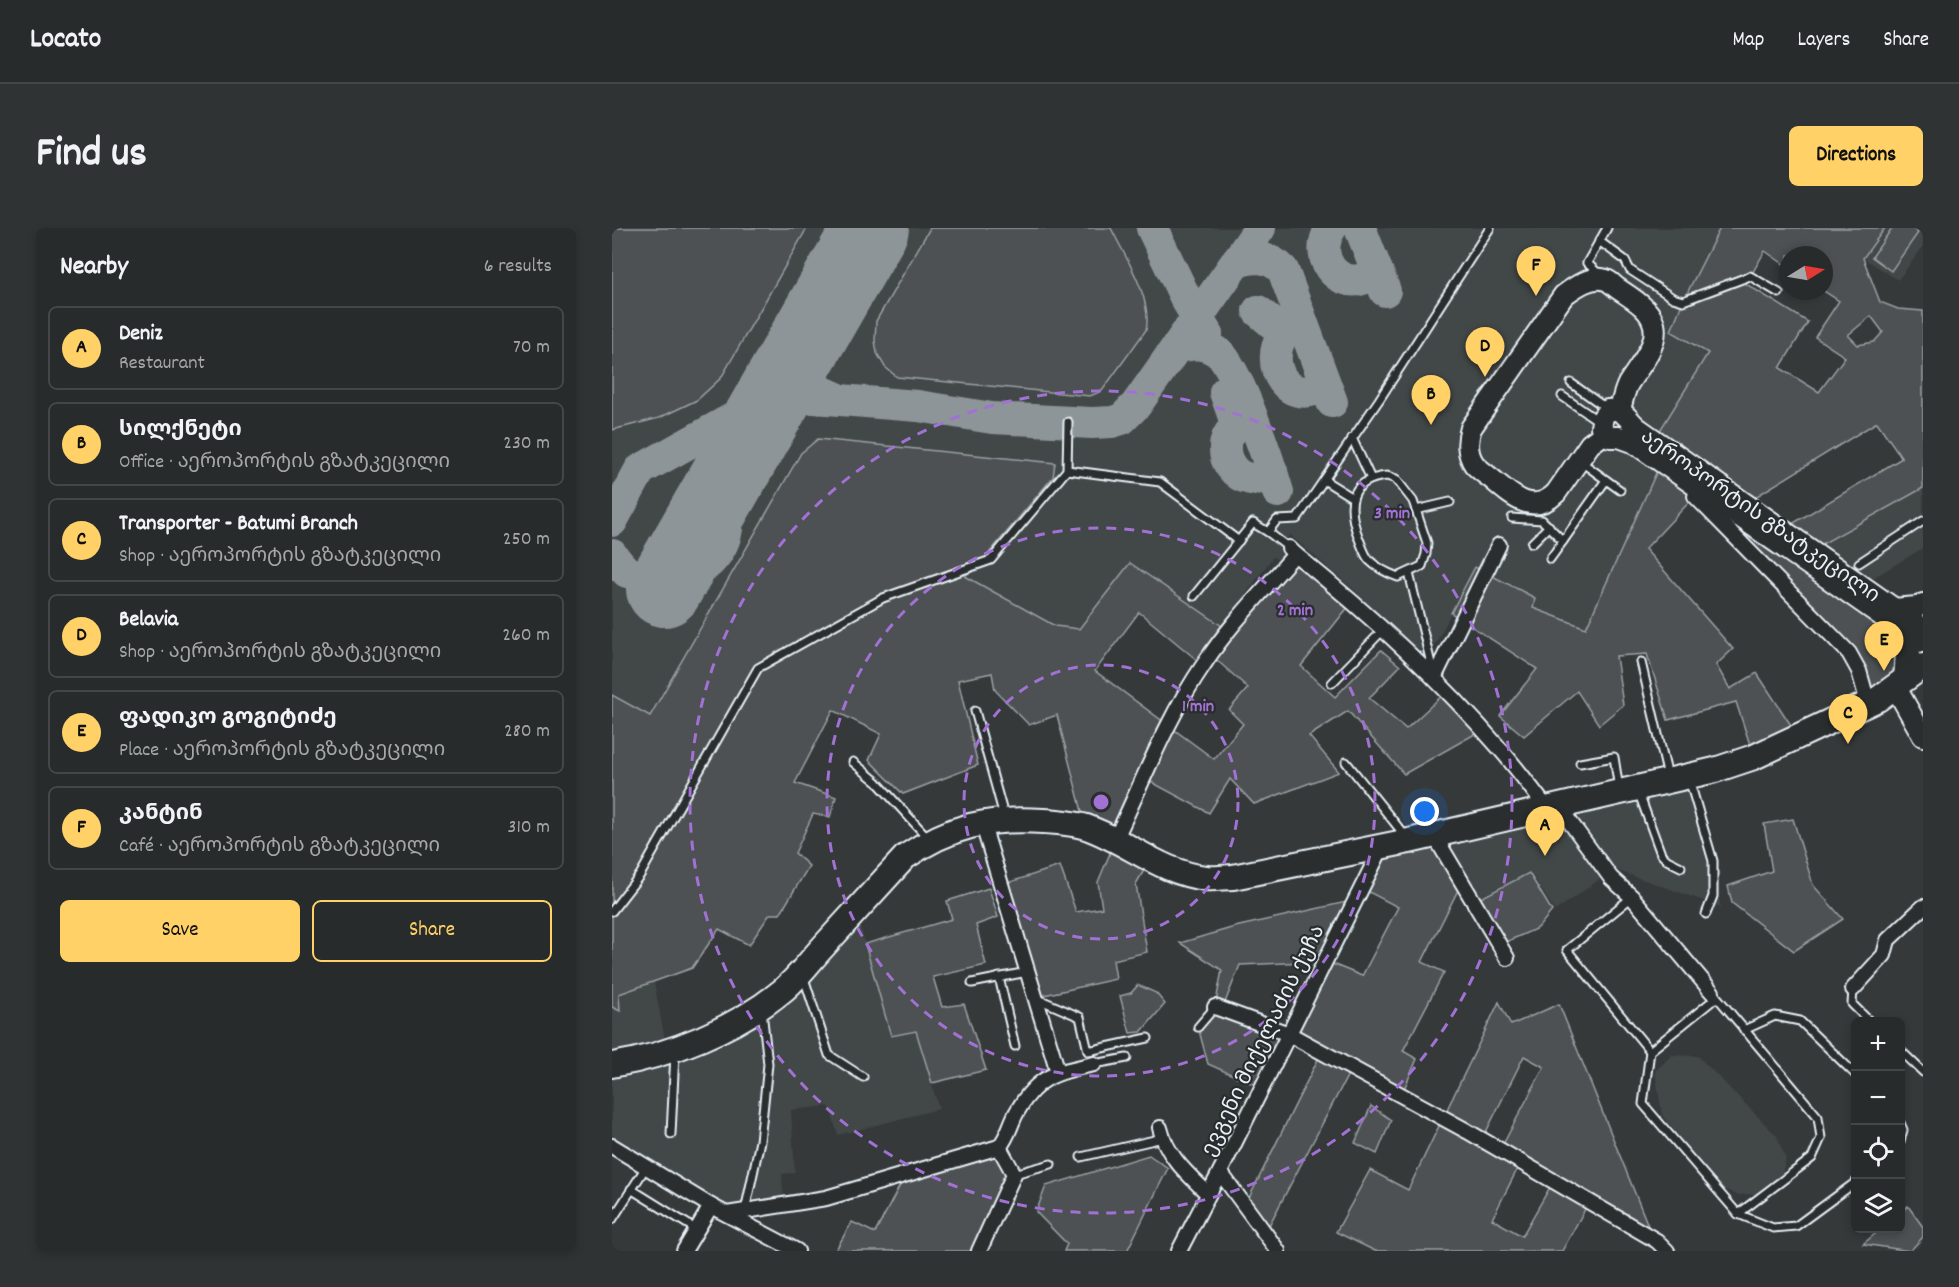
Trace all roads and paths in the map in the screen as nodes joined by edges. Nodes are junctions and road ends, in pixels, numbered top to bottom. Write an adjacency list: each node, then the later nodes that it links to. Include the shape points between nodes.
1 (1490, 228): 10 (lane)
2 (1607, 228): 3 (lane)
3 (1599, 241): 4 (lane, via 1587,262); 5 (lane, via 1625,260 1630,270 1683,301 1750,276)
4 (1605, 279): 9 (street, via 1643,306 1653,321 1654,332 1649,354 1627,386); 11 (street, via 1583,282 1564,295 1469,435 1474,464 1504,490 1530,504 1550,500)
5 (1779, 293)
6 (1571, 383): 9 (lane)
7 (1562, 396): 9 (lane)
8 (1068, 422): 12 (lane)
9 (1614, 422): 11 (street); 35 (street, აეროპორტის გზატკეცილი, via 1632,442)
10 (1352, 438): 13 (lane); 14 (lane)
11 (1578, 459): 15 (lane)
12 (1067, 470): 25 (lane, via 1160,482); 59 (lane, via 991,560 884,598 758,668 640,875)
13 (1371, 479): 18 (lane, via 1365,480); 20 (lane, via 1396,479)
14 (1324, 480): 18 (lane); 24 (lane, via 1297,519 1277,520)
15 (1606, 480): 16 (lane); 26 (lane)
16 (1620, 490)
17 (1695, 496): 41 (street, via 1849,653 1859,671)
18 (1353, 498): 32 (lane, via 1353,524 1367,558 1389,574 1398,577)
19 (1450, 502): 20 (lane)
20 (1416, 510): 32 (lane, via 1427,543 1426,554 1422,566)
21 (1512, 518): 23 (lane, via 1542,520)
22 (1923, 521): 31 (lane)
23 (1549, 526): 26 (lane); 27 (lane)
24 (1268, 532): 25 (lane, via 1253,523); 29 (lane)
25 (1239, 541): 33 (lane)
26 (1563, 541): 30 (lane)
27 (1532, 543)
28 (1499, 545): 39 (street)
29 (1292, 551): 36 (street); 53 (street, via 1203,664 1168,726)
30 (1550, 559)
31 (1859, 563)
32 (1410, 573): 39 (lane)
33 (1194, 596)
34 (1923, 604): 35 (street)
35 (1906, 623): 37 (street, აეროპორტის გზატკეცილი); 41 (highway, via 1908,654)
36 (1383, 630): 39 (street); 40 (lane)
37 (1923, 642)
38 (1641, 662): 47 (lane)
39 (1434, 678): 49 (street)
40 (1332, 683)
41 (1900, 688): 43 (street); 47 (highway, via 1754,758)
42 (975, 711): 50 (lane)
43 (1923, 736)
44 (853, 762): 52 (lane, via 877,782)
45 (1346, 762): 54 (lane)
46 (1580, 764): 48 (lane, via 1614,757)
47 (1678, 779): 48 (highway); 60 (lane, via 1713,861 1713,896)
48 (1628, 791): 49 (highway); 56 (lane, via 1661,854)
49 (1553, 808): 51 (highway); 57 (street, via 1611,878)
50 (993, 821): 52 (highway); 53 (highway, via 1059,822 1086,827); 63 (street)
51 (1434, 835): 54 (highway); 61 (street)
52 (929, 840): 62 (highway, via 905,856)
53 (1115, 840): 55 (highway, via 1178,872 1208,878 1244,875)
54 (1409, 841): 55 (highway)
55 (1382, 847): 74 (street, ევგენი მიქელაძის ქუჩა)
56 (1681, 867)
57 (1632, 897): 67 (street); 78 (lane, via 1568,950)
58 (1923, 907): 66 (street, via 1888,940 1884,955)
59 (612, 911)
60 (1706, 914)
61 (1507, 958)
62 (802, 970): 69 (highway); 86 (lane, via 829,1056)
63 (1027, 972): 64 (lane); 68 (street)
64 (999, 977): 65 (lane); 76 (lane)
65 (972, 983)
66 (1853, 988): 71 (lane, via 1852,1004)
67 (1715, 995): 73 (lane); 78 (lane)
68 (1035, 998): 75 (lane, via 1080,1017 1088,1051); 84 (street)
69 (762, 1006): 77 (highway); 100 (lane, via 768,1064 760,1141)
70 (1215, 1007): 72 (lane); 74 (street)
71 (1865, 1017)
72 (1198, 1027)
73 (1744, 1030): 83 (lane, via 1775,1016 1800,1021); 102 (lane, via 1818,1117 1821,1138 1812,1158)
74 (1289, 1034): 94 (street, ევგენი მიქელაძის ქუჩა); 110 (street, via 1467,1131 1657,1241)
75 (1148, 1038)
76 (1015, 1046)
77 (676, 1048): 82 (highway); 88 (lane)
78 (1650, 1051): 102 (lane, via 1643,1104)
79 (1905, 1055): 85 (lane)
80 (1127, 1058): 81 (lane)
81 (1094, 1064): 84 (street)
82 (612, 1065)
83 (1852, 1071)
84 (1058, 1072): 90 (street, via 1030,1092)
85 (1923, 1072)
86 (863, 1077)
87 (1161, 1133): 91 (lane); 98 (street, via 1170,1154)
88 (671, 1134)
89 (612, 1146): 93 (street)
90 (999, 1147): 95 (street); 100 (street, via 826,1198)
91 (1081, 1157)
92 (1051, 1164): 95 (lane)
93 (646, 1167): 97 (lane); 99 (street)
94 (1220, 1172): 98 (street, ევგენი მიქელაძის ქუჩა); 109 (street)
95 (1014, 1174): 107 (street)
96 (1851, 1186): 102 (lane, via 1796,1226 1773,1228)
97 (631, 1189): 103 (lane); 104 (lane)
98 (1208, 1194): 108 (street, ევგენი მიქელაძის ქუჩა)
99 (711, 1206): 101 (street); 104 (street)
100 (744, 1211): 101 (street)
101 (727, 1214): 106 (street)
102 (1738, 1214)
103 (612, 1220)
104 (697, 1230): 105 (street)
105 (684, 1251)
106 (797, 1251)
107 (979, 1251)
108 (1179, 1251)
109 (1278, 1251)
110 (1667, 1251)

